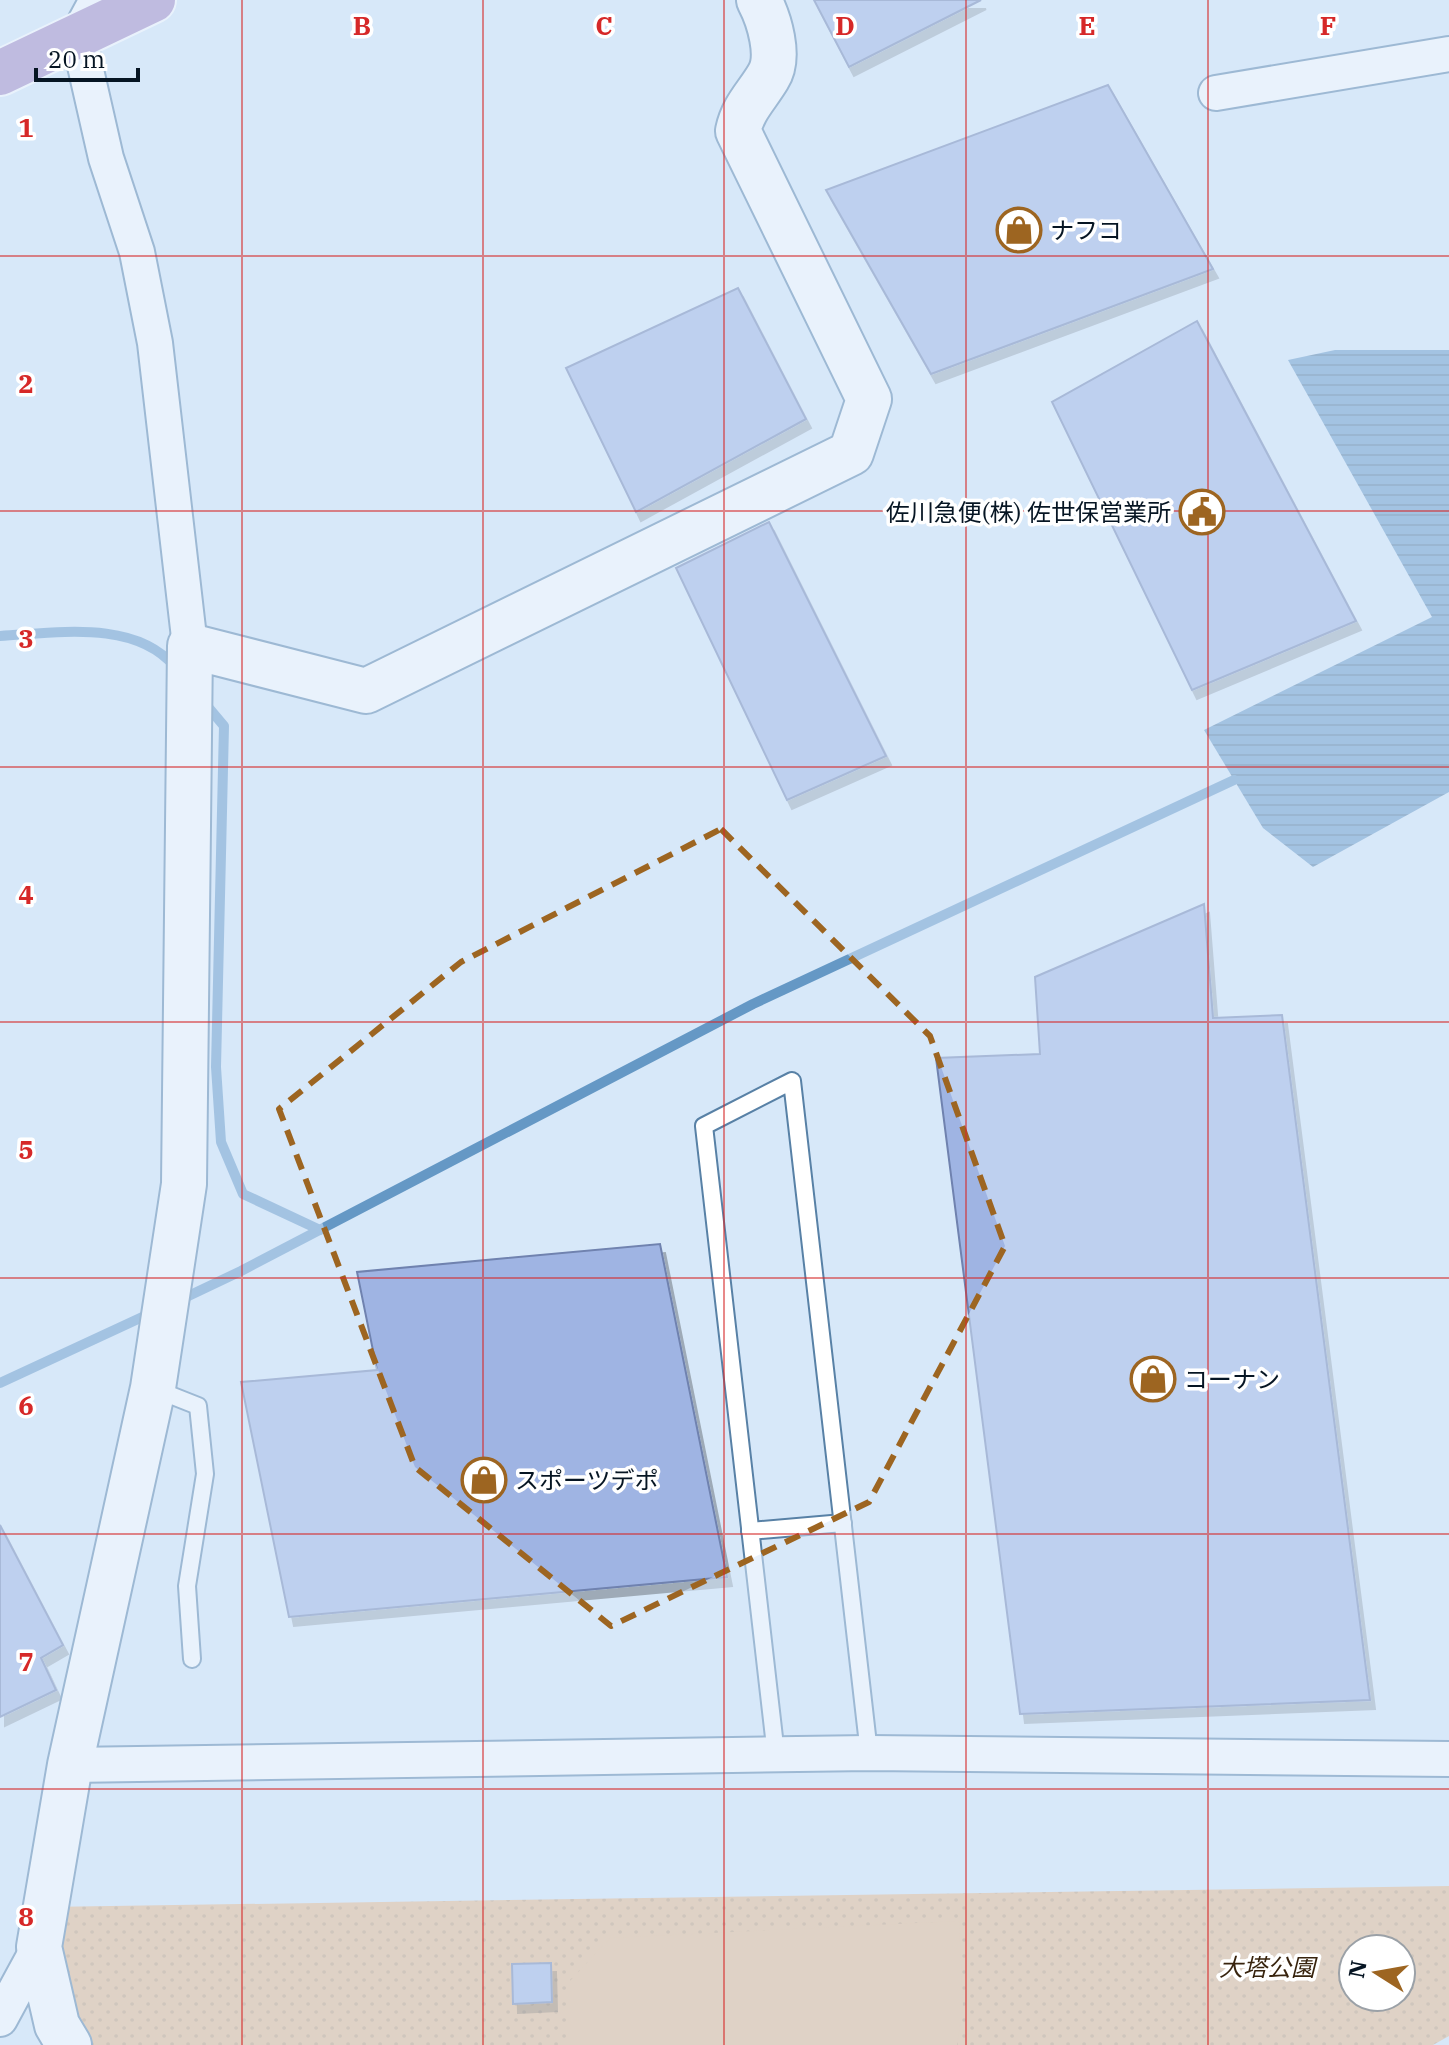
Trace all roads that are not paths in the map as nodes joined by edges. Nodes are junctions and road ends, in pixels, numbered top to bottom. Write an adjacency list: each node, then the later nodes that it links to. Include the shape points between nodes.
1 (153, 0): 3 (highway)
2 (759, 0): 7 (street, via 772,25 771,74 742,111 738,131 869,399 851,453 366,691)
3 (87, 18): 5 (highway); 7 (street, via 106,158 137,252 155,343)
4 (1449, 54): 6 (street)
5 (0, 73)
6 (1216, 93)
7 (190, 646): 8 (street, via 184,1184)
8 (153, 1388): 11 (lane, via 198,1406 205,1474 187,1586); 15 (street)
9 (843, 1523): 10 (lane); 10 (lane, via 792,1081 704,1126); 12 (lane)
10 (750, 1531): 13 (lane)
11 (192, 1659)
12 (869, 1753): 13 (street); 14 (street)
13 (776, 1755): 15 (street)
14 (1449, 1759)
15 (70, 1765): 16 (street)
16 (39, 1947): 17 (street); 18 (street, via 57,2025)
17 (0, 2019)
18 (69, 2045)

